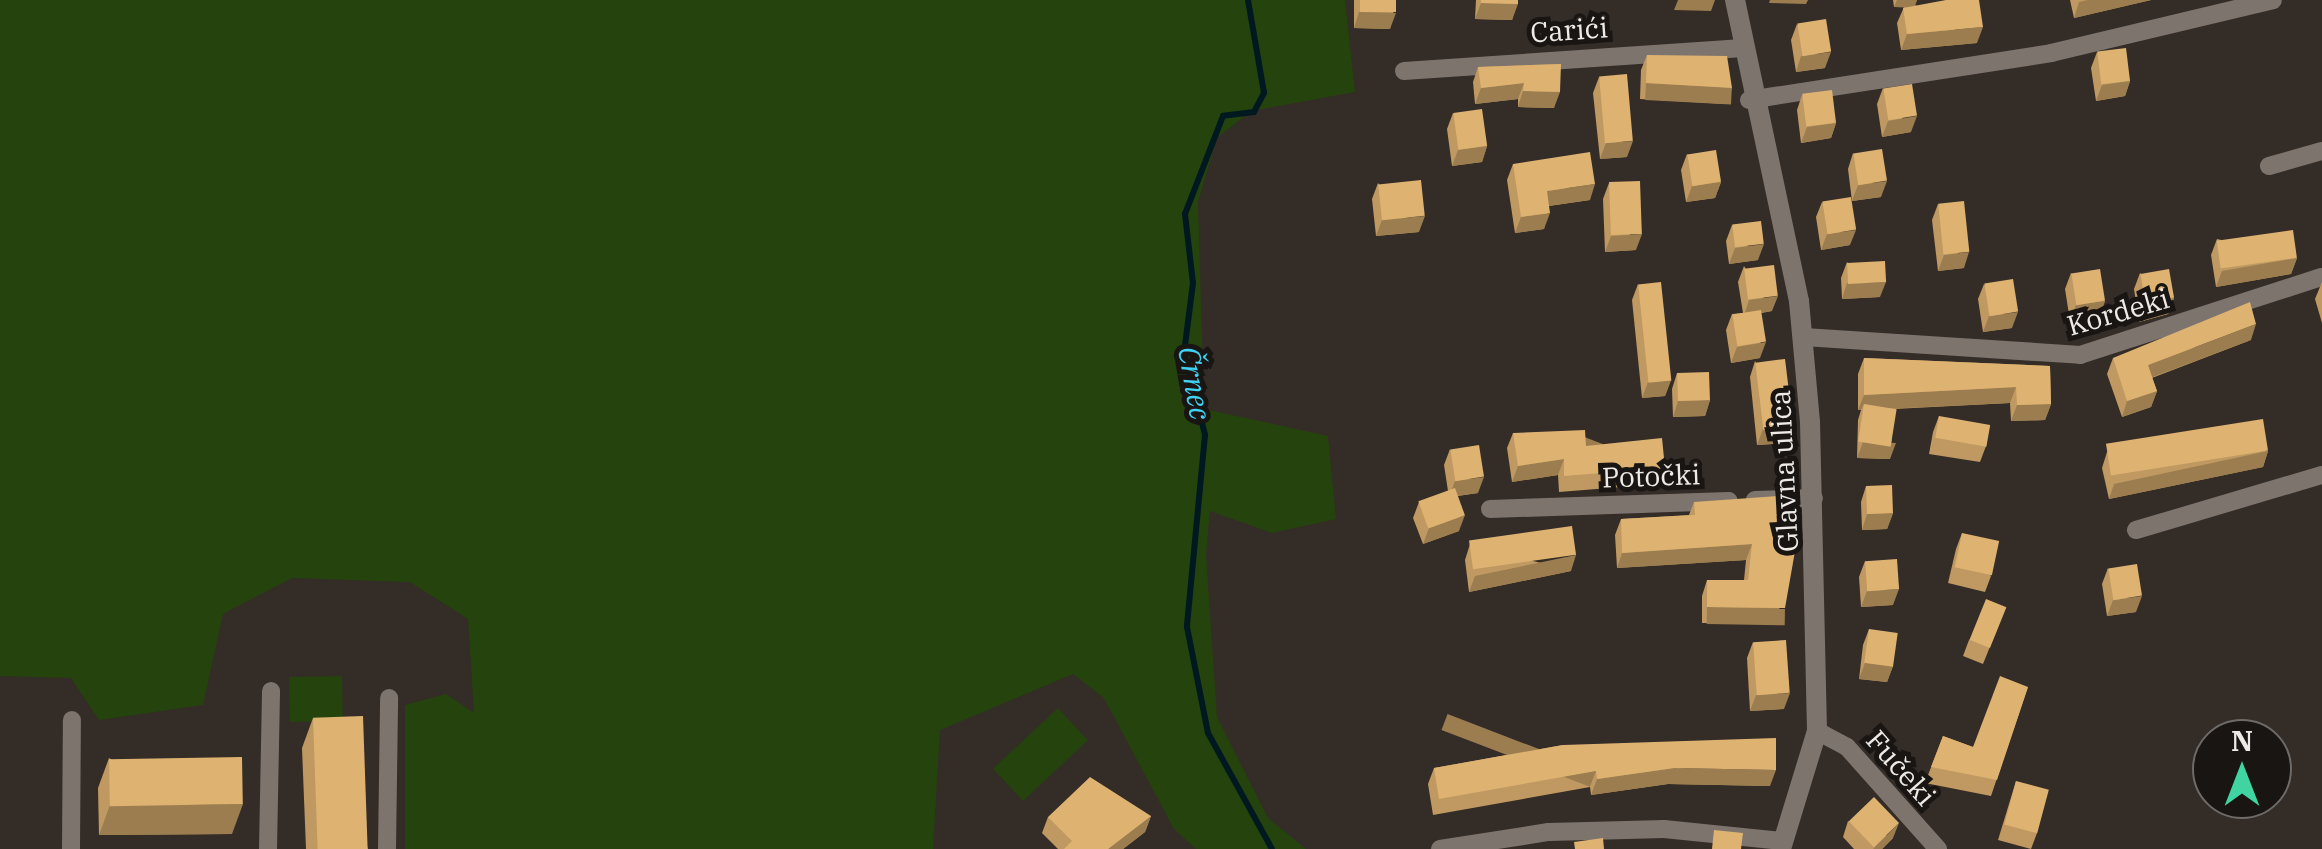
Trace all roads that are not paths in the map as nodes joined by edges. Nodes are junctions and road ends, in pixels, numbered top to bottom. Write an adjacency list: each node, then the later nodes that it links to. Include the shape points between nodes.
1 (1735, 0): 3 (street, Glavna ulica)
2 (2274, 0): 5 (street, via 2051,53)
3 (1739, 48): 4 (street, Carići); 5 (street, Glavna ulica)
4 (1404, 71)
5 (1749, 100): 9 (street, Glavna ulica)
6 (2322, 151): 7 (street)
7 (2269, 166)
8 (2322, 278): 9 (street, Kordeki, via 2080,355)
9 (1804, 338): 11 (street, Glavna ulica)
10 (2322, 475): 13 (street)
11 (1814, 498): 12 (street, Potočki); 17 (street, Glavna ulica)
12 (1490, 509)
13 (2136, 530)
14 (270, 691): 20 (street)
15 (390, 698): 21 (street)
16 (72, 720): 19 (street)
17 (1818, 731): 18 (street, Glavna ulica); 23 (street, Fučeki, via 1848,746)
18 (1782, 845): 22 (street, Glavna ulica, via 1664,829 1549,832)
19 (72, 849)
20 (268, 849)
21 (387, 849)
22 (1440, 849)
23 (1938, 849)

